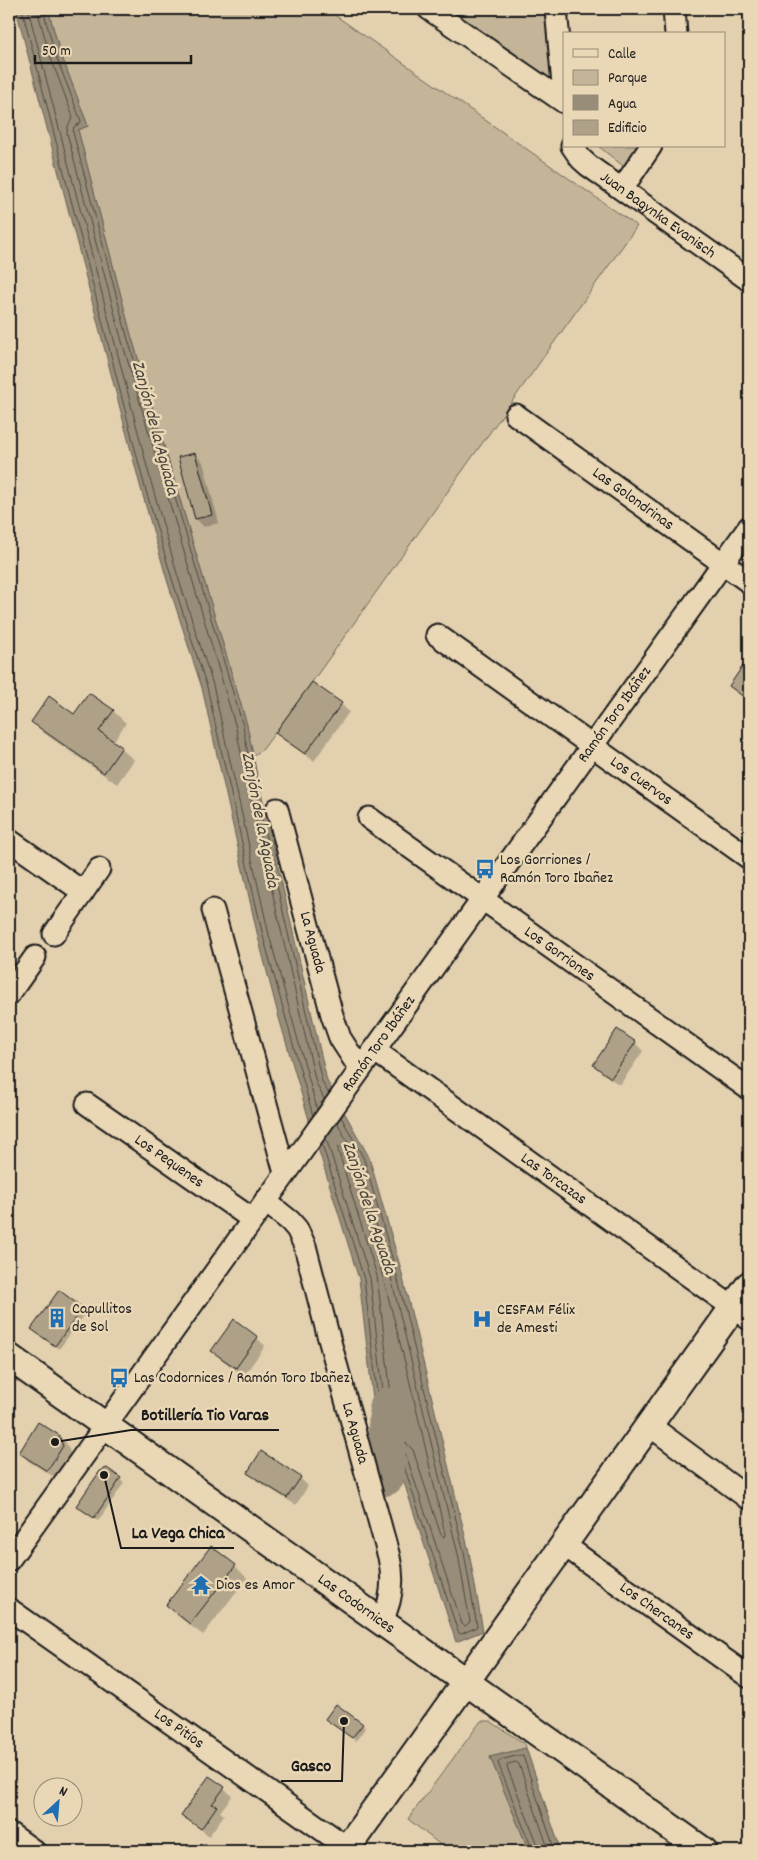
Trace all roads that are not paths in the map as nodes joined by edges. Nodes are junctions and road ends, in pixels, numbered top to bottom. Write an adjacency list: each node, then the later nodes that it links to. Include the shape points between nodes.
1 (429, 9): 6 (street)
2 (556, 9): 5 (street)
3 (674, 9): 4 (street)
4 (676, 32)
5 (563, 84)
6 (563, 101)
7 (573, 148): 9 (street, Juan Bagynka Evanisch, via 581,159)
8 (650, 148): 9 (street)
9 (622, 189): 10 (street, Juan Bagynka Evanisch)
10 (749, 280)
11 (516, 415): 13 (street, Las Golondrinas)
12 (749, 527): 13 (street, Ramón Toro Ibáñez)
13 (723, 564): 14 (street, Las Golondrinas); 16 (street, Ramón Toro Ibáñez)
14 (749, 582)
15 (437, 635): 16 (street, Los Cuervos)
16 (592, 746): 20 (street, Los Cuervos); 23 (street, Ramón Toro Ibáñez)
17 (277, 809): 29 (street, La Aguada, via 334,1021)
18 (369, 818): 23 (street, Los Gorriones)
19 (9, 840): 22 (street)
20 (749, 858)
21 (99, 868): 22 (street)
22 (83, 892): 25 (street)
23 (482, 898): 28 (street, Ramón Toro Ibáñez); 30 (street, Los Gorriones)
24 (212, 910): 32 (street)
25 (54, 934)
26 (34, 957): 27 (street)
27 (9, 994)
28 (374, 1050): 29 (street, Ramón Toro Ibáñez); 36 (street, Las Torcazas)
29 (356, 1075): 32 (street, Ramón Toro Ibáñez)
30 (749, 1088)
31 (87, 1104): 34 (street, Los Pequenes)
32 (286, 1173): 33 (street, Ramón Toro Ibáñez)
33 (265, 1201): 34 (street, Ramón Toro Ibáñez); 44 (street, La Aguada, via 290,1221 305,1246 389,1557 391,1592)
34 (252, 1219): 38 (street, Ramón Toro Ibáñez)
35 (749, 1285): 36 (street)
36 (741, 1313): 39 (street)
37 (9, 1357): 38 (street, Las Codornices)
38 (105, 1425): 42 (street, Ramón Toro Ibáñez); 44 (street, Las Codornices)
39 (649, 1425): 40 (street); 41 (street)
40 (749, 1499)
41 (564, 1545): 45 (street, Los Chercanes); 46 (street)
42 (9, 1560)
43 (9, 1608): 48 (street, Los Pitíos)
44 (381, 1622): 46 (street, Las Codornices)
45 (749, 1677)
46 (466, 1682): 48 (street); 50 (street, Las Codornices)
47 (9, 1833): 49 (street)
48 (346, 1850)
49 (34, 1851)
50 (704, 1851)

